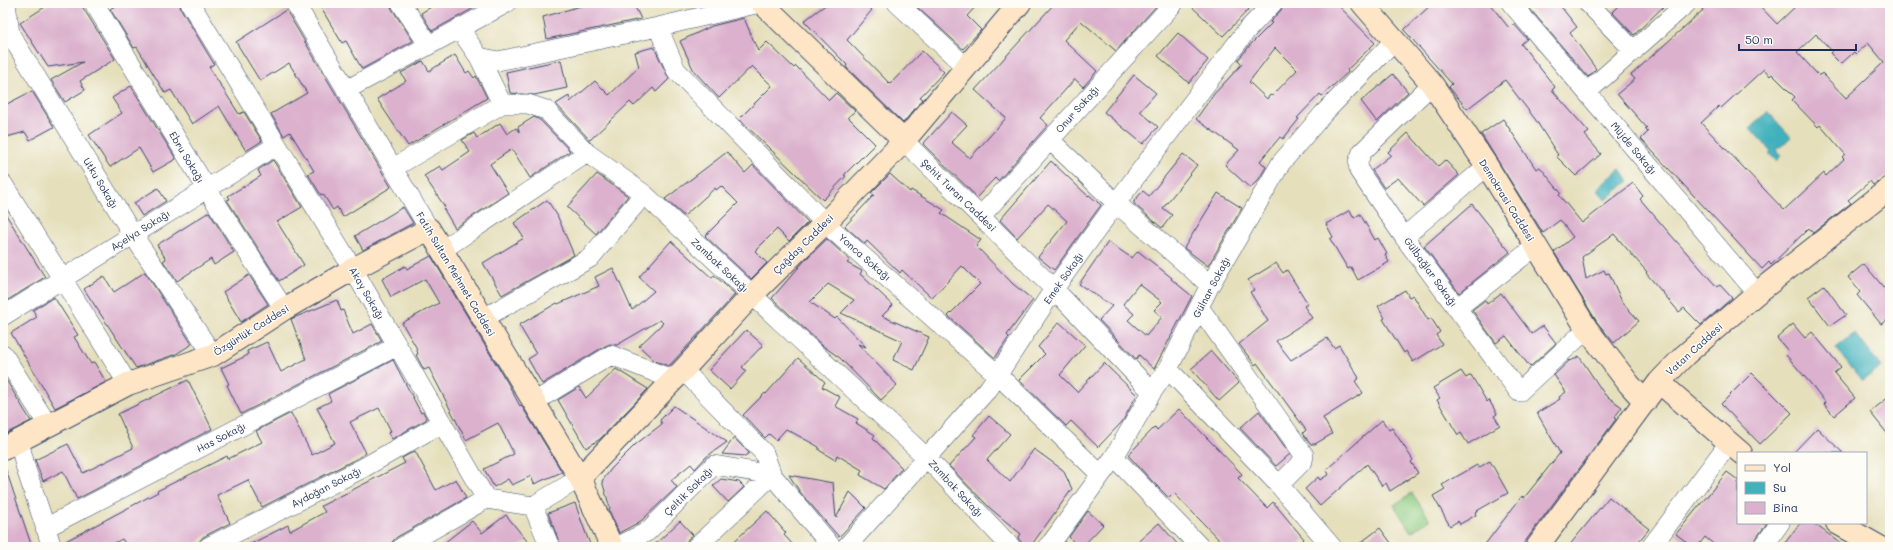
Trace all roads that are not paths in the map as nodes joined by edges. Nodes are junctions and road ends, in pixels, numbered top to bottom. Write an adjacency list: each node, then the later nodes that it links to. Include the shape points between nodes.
1 (6, 3): 41 (street, Utku Sokağı, via 10,34)
2 (94, 3): 35 (street, Ebru Sokağı)
3 (190, 3): 29 (street, Akay Sokağı)
4 (295, 3): 24 (street, Fatih Sultan Mehmet Caddesi)
5 (401, 3): 19 (street)
6 (507, 3): 17 (street)
7 (761, 3): 16 (street); 28 (street, Şehit Turan Caddesi)
8 (897, 3): 22 (street)
9 (1020, 3): 22 (street, Çağdaş Caddesi)
10 (1174, 3): 27 (street, Onur Sokağı)
11 (1273, 3): 37 (street, Emek Sokağı, via 1247,30)
12 (1362, 3): 18 (street, Demokrasi Caddesi)
13 (1511, 3): 25 (street, Müjde Sokağı)
14 (1588, 3): 20 (street)
15 (1687, 3): 20 (street)
16 (658, 26): 21 (street, via 498,60); 39 (street, Yonca Sokağı, via 676,70)
17 (459, 28): 19 (street); 21 (street)
18 (1394, 41): 23 (street, Demokrasi Caddesi); 47 (street, Gülnar Sokağı, via 1323,114 1281,163)
19 (428, 44): 24 (street)
20 (1634, 51): 25 (street)
21 (479, 57): 26 (street)
22 (967, 68): 28 (street, Çağdaş Caddesi)
23 (1432, 84): 31 (street, Demokrasi Caddesi); 42 (street, Gülbağlar Sokağı, via 1362,152 1358,162 1359,171)
24 (346, 90): 32 (street, Fatih Sultan Mehmet Caddesi)
25 (1586, 92): 49 (street, Müjde Sokağı)
26 (502, 104): 30 (street, Zambak Sokağı, via 528,104 546,110); 32 (street)
27 (1050, 140): 37 (street); 38 (street, Onur Sokağı)
28 (904, 141): 38 (street, Şehit Turan Caddesi); 39 (street, Çağdaş Caddesi)
29 (277, 145): 35 (street, Açelya Sokağı); 45 (street, Akay Sokağı)
30 (587, 152): 36 (street, Zambak Sokağı); 44 (street)
31 (1487, 166): 42 (street); 43 (street, Demokrasi Caddesi)
32 (393, 168): 40 (street, Fatih Sultan Mehmet Caddesi)
33 (3, 184): 46 (street)
34 (1890, 188): 49 (street, Vatan Caddesi)
35 (207, 189): 41 (street, Açelya Sokağı); 53 (street, Ebru Sokağı)
36 (644, 194): 50 (street, Zambak Sokağı); 55 (street, via 590,258)
37 (1116, 203): 47 (street); 48 (street, Emek Sokağı)
38 (981, 216): 48 (street, Şehit Turan Caddesi)
39 (825, 223): 50 (street, Çağdaş Caddesi); 62 (street, Yonca Sokağı)
40 (430, 229): 44 (street, Fatih Sultan Mehmet Caddesi); 45 (street, Özgürlük Caddesi)
41 (133, 235): 46 (street, Açelya Sokağı); 59 (street, Utku Sokağı)
42 (1404, 237): 52 (street, Gülbağlar Sokağı)
43 (1536, 246): 52 (street); 56 (street, Demokrasi Caddesi)
44 (442, 250): 55 (street, Fatih Sultan Mehmet Caddesi)
45 (353, 269): 53 (street, Özgürlük Caddesi); 57 (street, Akay Sokağı)
46 (62, 279): 54 (street, Açelya Sokağı); 64 (street)
47 (1210, 285): 51 (street, Gülnar Sokağı)
48 (1054, 289): 62 (street, Emek Sokağı); 65 (street, Şehit Turan Caddesi)
49 (1758, 293): 63 (street, Vatan Caddesi, via 1685,355)
50 (752, 294): 61 (street, Çağdaş Caddesi); 73 (street, Zambak Sokağı)
51 (1199, 307): 60 (street, Gülnar Sokağı); 77 (street, via 1304,455 1303,461)
52 (1457, 308): 56 (street, Gülbağlar Sokağı, via 1519,392)
53 (284, 309): 59 (street, Özgürlük Caddesi)
54 (3, 316)
55 (484, 318): 66 (street, Fatih Sultan Mehmet Caddesi)
56 (1587, 330): 67 (street, Demokrasi Caddesi)
57 (397, 346): 68 (street, Akay Sokağı); 82 (street, Has Sokağı)
58 (3, 354): 69 (street)
59 (212, 355): 64 (street, Özgürlük Caddesi)
60 (1168, 369): 65 (street, Gülnar Sokağı); 77 (street)
61 (679, 375): 66 (street, via 611,355); 74 (street, via 764,453); 76 (street, Çağdaş Caddesi)
62 (998, 376): 73 (street, Emek Sokağı); 75 (street, Yonca Sokağı)
63 (1659, 382): 67 (street, Vatan Caddesi); 71 (street)
64 (128, 384): 69 (street, Özgürlük Caddesi)
65 (1152, 392): 72 (street, Gülnar Sokağı)
66 (534, 402): 76 (street, Fatih Sultan Mehmet Caddesi)
67 (1644, 402): 96 (street, Vatan Caddesi)
68 (442, 423): 78 (street, Akay Sokağı); 87 (street, Aydoğan Sokağı, via 363,468)
69 (48, 425): 70 (street, Özgürlük Caddesi)
70 (11, 445): 82 (street, via 26,469)
71 (1735, 448): 97 (street)
72 (1114, 457): 75 (street, Gülnar Sokağı); 94 (street)
73 (927, 458): 92 (street, Emek Sokağı); 93 (street, Zambak Sokağı)
74 (772, 475): 89 (street, Çeltik Sokağı, via 714,465 647,532); 90 (street); 91 (street)
75 (1101, 475): 85 (street, Gülnar Sokağı)
76 (580, 478): 79 (street); 89 (street, Fatih Sultan Mehmet Caddesi)
77 (1279, 485): 95 (street)
78 (486, 498): 79 (street); 88 (street)
79 (532, 506): 83 (street)
80 (1779, 524): 98 (street)
81 (1839, 524): 84 (street)
82 (45, 528): 86 (street)
83 (545, 544)
84 (1872, 545)
85 (1052, 546)
86 (52, 547)
87 (208, 547)
88 (402, 547)
89 (613, 547)
90 (696, 547)
91 (832, 547)
92 (846, 547)
93 (1011, 547)
94 (1200, 547)
95 (1332, 547)
96 (1537, 547)
97 (1651, 547)
98 (1763, 547)

